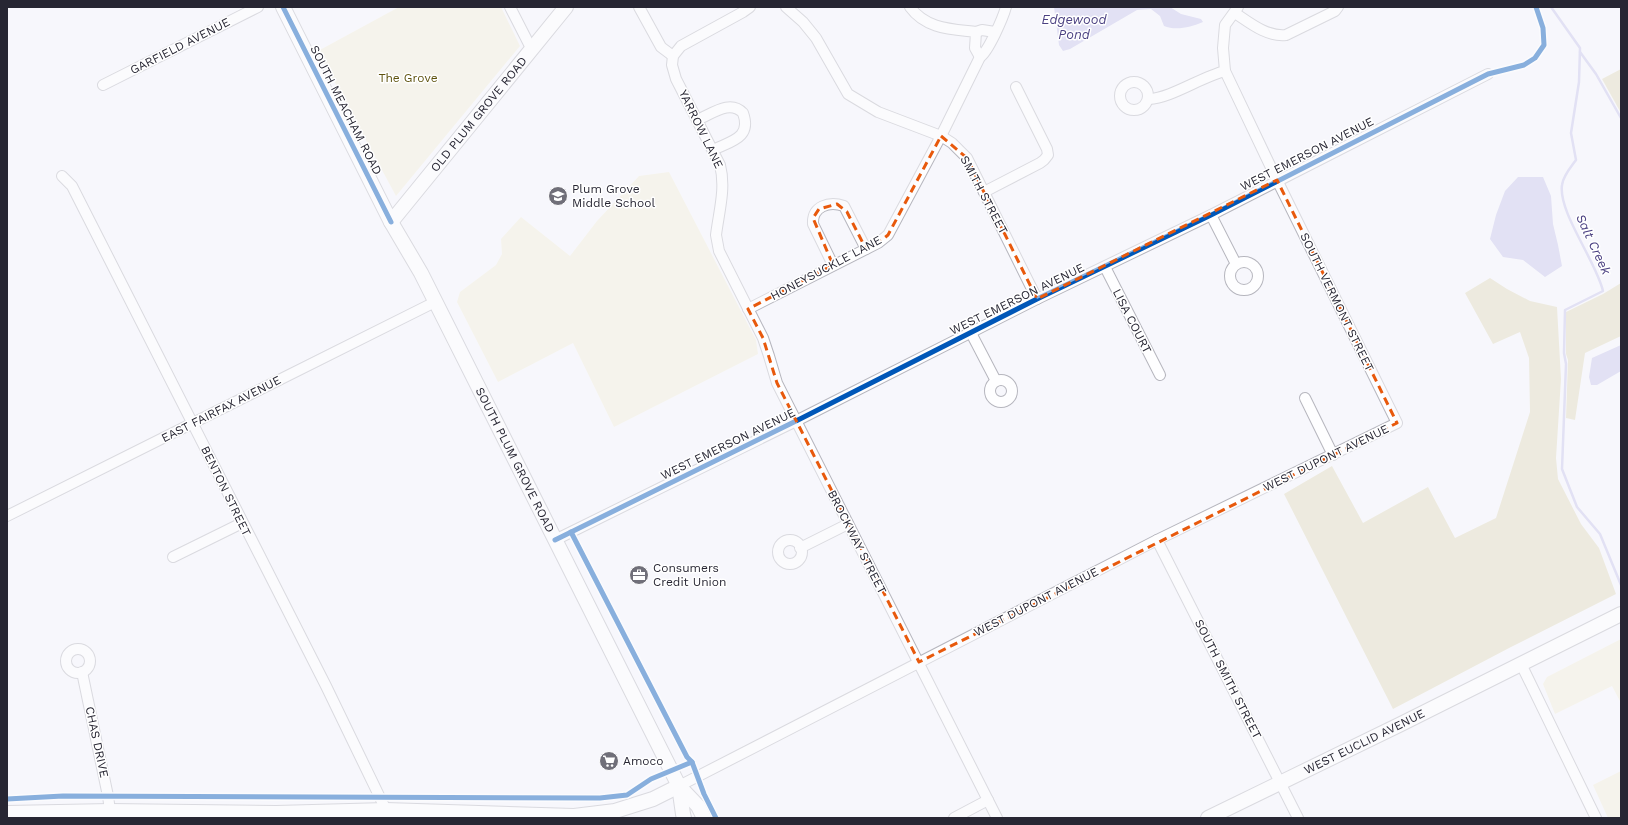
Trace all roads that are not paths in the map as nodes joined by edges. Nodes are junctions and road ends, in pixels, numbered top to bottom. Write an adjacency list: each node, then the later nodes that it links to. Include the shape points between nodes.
1 (258, 7): 19 (street, GARFIELD AVENUE)
2 (283, 7): 29 (main road, SOUTH MEACHAM ROAD)
3 (510, 7): 14 (street)
4 (566, 7): 14 (main road, OLD PLUM GROVE ROAD)
5 (639, 7): 15 (street, via 661,47)
6 (750, 7): 15 (street, via 681,46)
7 (786, 7): 23 (street, SMITH STREET, via 816,38 848,94 878,112)
8 (910, 7): 12 (street, via 921,20 930,24)
9 (1006, 7): 13 (street, HONEYSUCKLE LANE)
10 (1338, 7): 11 (street, via 1286,35 1277,36 1261,30)
11 (1237, 10): 17 (street, via 1225,25)
12 (976, 32): 13 (street); 16 (street, via 975,48)
13 (995, 32): 16 (street, HONEYSUCKLE LANE, via 986,51)
14 (532, 50): 29 (main road, OLD PLUM GROVE ROAD)
15 (673, 56): 22 (street, YARROW LANE, via 672,65 676,79)
16 (980, 57): 23 (street, HONEYSUCKLE LANE)
17 (1225, 70): 21 (street, via 1158,99); 26 (street, SOUTH VERMONT STREET)
18 (1488, 74): 26 (street, WEST EMERSON AVENUE)
19 (103, 85)
20 (1016, 87): 27 (street, via 1048,155 1040,163)
21 (1149, 99)
22 (698, 120): 24 (street, YARROW LANE); 24 (street, via 728,106 734,106 743,113 746,126 744,132)
23 (941, 136): 27 (street, SMITH STREET, via 967,158); 30 (street, HONEYSUCKLE LANE, via 888,235)
24 (713, 150): 36 (street, YARROW LANE, via 724,180 716,242)
25 (62, 176): 42 (street, BENTON STREET, via 72,186)
26 (1277, 180): 28 (street, WEST EMERSON AVENUE); 43 (street, SOUTH VERMONT STREET)
27 (984, 192): 34 (street, SMITH STREET)
28 (1211, 215): 31 (street); 33 (street, WEST EMERSON AVENUE)
29 (391, 222): 35 (main road, SOUTH PLUM GROVE ROAD)
30 (866, 249): 32 (street, HONEYSUCKLE LANE); 32 (street, via 844,206 831,204 819,209 813,218 813,224)
31 (1236, 264)
32 (833, 266): 36 (street, HONEYSUCKLE LANE)
33 (1105, 267): 34 (street, WEST EMERSON AVENUE); 38 (street, LISA COURT)
34 (1037, 299): 37 (street, WEST EMERSON AVENUE)
35 (435, 302): 42 (street, EAST FAIRFAX AVENUE); 48 (main road, SOUTH PLUM GROVE ROAD)
36 (748, 309): 41 (street, YARROW LANE, via 765,344 777,384)
37 (971, 332): 39 (street); 41 (street, WEST EMERSON AVENUE)
38 (1160, 375)
39 (996, 381)
40 (1305, 398): 44 (street)
41 (796, 421): 47 (street, BROCKWAY STREET); 48 (street, WEST EMERSON AVENUE)
42 (192, 423): 45 (street, EAST FAIRFAX AVENUE); 46 (street, BENTON STREET)
43 (1396, 423): 44 (street, WEST DUPONT AVENUE)
44 (1333, 455): 49 (street, WEST DUPONT AVENUE)
45 (7, 516)
46 (242, 523): 51 (street); 59 (street, BENTON STREET)
47 (848, 524): 50 (street); 53 (street, BROCKWAY STREET)
48 (555, 540): 57 (main road, SOUTH PLUM GROVE ROAD)
49 (1157, 540): 53 (street, WEST DUPONT AVENUE); 56 (street, SOUTH SMITH STREET)
50 (800, 548)
51 (173, 557)
52 (1621, 614): 54 (main road, WEST EUCLID AVENUE)
53 (919, 662): 57 (street, WEST DUPONT AVENUE); 58 (street, BROCKWAY STREET)
54 (1521, 664): 56 (main road, WEST EUCLID AVENUE); 71 (street)
55 (82, 672): 60 (street, CHAS DRIVE)
56 (1280, 782): 69 (main road, WEST EUCLID AVENUE); 70 (street, SOUTH SMITH STREET)
57 (678, 786): 63 (main road, via 653,799 615,811 574,816); 65 (main road, SOUTH PLUM GROVE ROAD); 66 (main road, SOUTH PLUM GROVE ROAD, via 698,806)
58 (988, 800): 67 (street); 68 (street, BROCKWAY STREET)
59 (386, 810): 63 (main road); 64 (main road)
60 (110, 811): 61 (main road); 62 (main road)
61 (7, 813)
62 (156, 815): 64 (main road)
63 (425, 815)
64 (276, 816)
65 (684, 818)
66 (704, 818)
67 (954, 818)
68 (997, 818)
69 (1208, 818)
70 (1298, 818)
71 (1596, 818)

